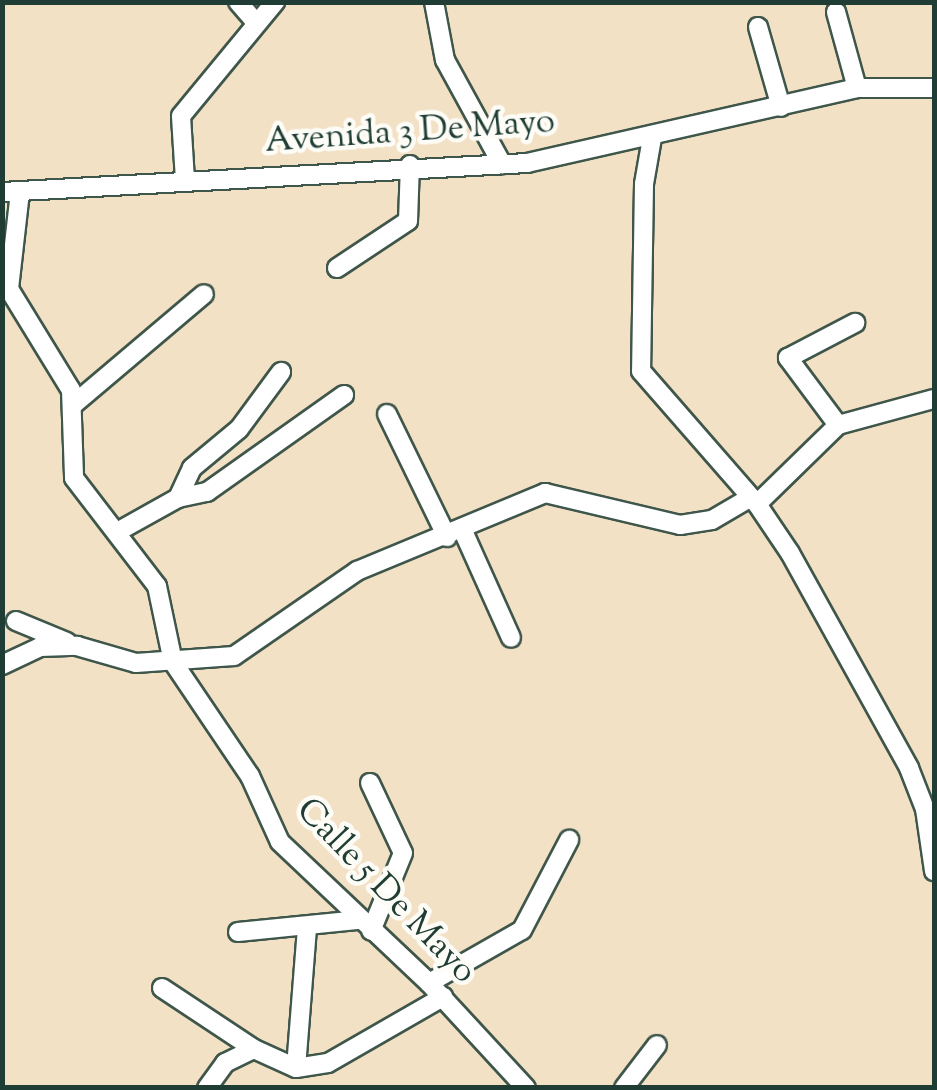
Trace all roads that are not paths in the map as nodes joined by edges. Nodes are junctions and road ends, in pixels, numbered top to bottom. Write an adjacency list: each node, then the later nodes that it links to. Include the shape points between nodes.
1 (238, 2): 5 (street)
2 (275, 2): 5 (street)
3 (434, 2): 11 (street, via 444,60)
4 (836, 12): 7 (street)
5 (256, 22): 13 (street, via 182,116)
6 (758, 27): 9 (street)
7 (857, 88): 8 (street, Avenida 3 De Mayo); 9 (street, Avenida 3 De Mayo)
8 (934, 88)
9 (780, 107): 10 (street, Avenida 3 De Mayo)
10 (652, 138): 11 (street, Avenida 3 De Mayo); 25 (street, via 644,184 641,371)
11 (502, 164): 12 (street, Avenida 3 De Mayo)
12 (410, 165): 13 (street, Avenida 3 De Mayo); 15 (street, via 402,230)
13 (185, 180): 14 (street, Avenida 3 De Mayo)
14 (11, 192): 21 (street, Calle 5 De Mayo, via 9,289)
15 (338, 268)
16 (204, 294): 21 (street)
17 (856, 323): 23 (street, via 788,358)
18 (282, 372): 24 (street, via 239,429 192,468)
19 (344, 395): 24 (street, via 207,492)
20 (934, 399): 23 (street)
21 (74, 404): 26 (street, Calle 5 De Mayo, via 74,478)
22 (388, 414): 27 (street)
23 (838, 426): 25 (street)
24 (178, 498): 26 (street)
25 (754, 500): 27 (street, via 680,526 545,493); 35 (street, via 909,768 925,809)
26 (117, 532): 31 (street, Calle 5 De Mayo, via 157,586)
27 (455, 534): 29 (street); 31 (street, via 357,571 234,656)
28 (16, 622): 30 (street)
29 (510, 638)
30 (76, 646): 31 (street, via 136,663); 32 (street, via 40,647)
31 (172, 662): 36 (street, Calle 5 De Mayo, via 250,776 280,842)
32 (2, 666)
33 (370, 783): 36 (street, via 403,853)
34 (569, 840): 40 (street, via 522,930)
35 (934, 871)
36 (365, 926): 37 (street); 40 (street, Calle 5 De Mayo)
37 (307, 928): 38 (street); 43 (street)
38 (238, 932)
39 (162, 988): 42 (street)
40 (436, 990): 43 (street, via 328,1063); 45 (street, Calle 5 De Mayo)
41 (658, 1044): 46 (street)
42 (254, 1049): 43 (street); 44 (street, via 224,1063)
43 (296, 1068)
44 (207, 1088)
45 (526, 1088)
46 (624, 1088)

